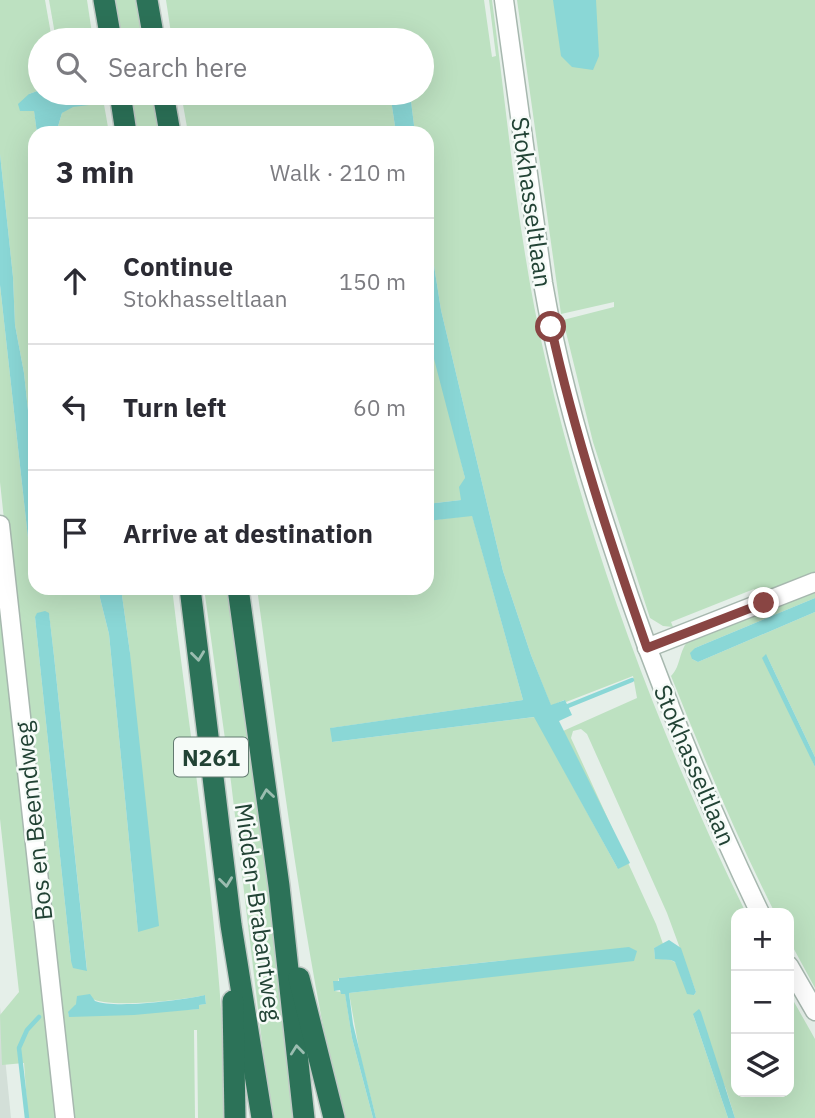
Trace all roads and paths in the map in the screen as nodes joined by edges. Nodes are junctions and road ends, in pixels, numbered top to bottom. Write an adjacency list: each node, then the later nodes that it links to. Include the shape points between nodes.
1 (104, 0): 4 (highway)
2 (147, 0): 5 (highway)
3 (504, 0): 14 (street, Stokhasseltlaan, via 551,327 595,494)
4 (109, 28)
5 (152, 28)
6 (122, 105): 8 (highway)
7 (165, 105): 9 (highway)
8 (125, 126)
9 (169, 126)
10 (0, 524): 20 (street, Bos en Beemdweg)
11 (815, 582): 14 (street)
12 (191, 595): 17 (highway, Midden-Brabantweg / N261, one-way to 17)
13 (239, 595): 16 (highway, Midden-Brabantweg / N261, one-way to 13)
14 (647, 648): 15 (street, Stokhasseltlaan)
15 (758, 908)
16 (282, 918): 23 (highway, Midden-Brabantweg, one-way to 16); 24 (highway, N261)
17 (231, 925): 21 (highway, N261); 22 (highway, Midden-Brabantweg)
18 (792, 971): 19 (street)
19 (815, 1011)
20 (65, 1118)
21 (235, 1118)
22 (262, 1118)
23 (304, 1118)
24 (334, 1118)

